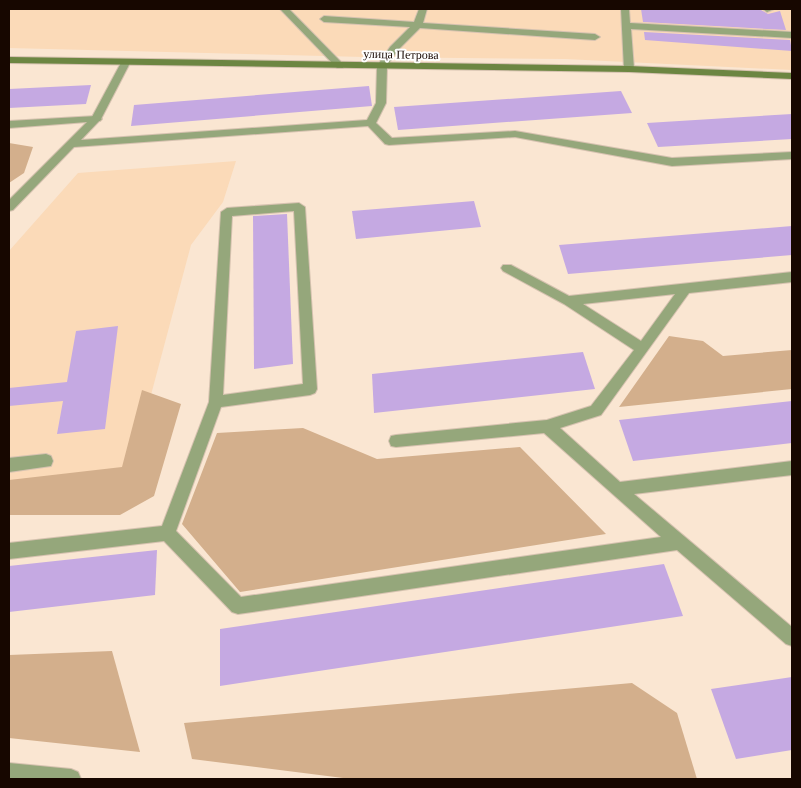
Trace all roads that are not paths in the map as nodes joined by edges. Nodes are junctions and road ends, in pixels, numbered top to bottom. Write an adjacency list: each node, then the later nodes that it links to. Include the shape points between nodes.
1 (284, 9): 11 (lane)
2 (423, 9): 5 (lane)
3 (625, 9): 6 (lane)
4 (324, 19): 5 (lane)
5 (418, 24): 8 (lane); 12 (lane)
6 (628, 26): 7 (lane); 13 (lane)
7 (792, 35)
8 (595, 37)
9 (9, 60): 10 (street, улица Петрова)
10 (126, 61): 11 (street, улица Петрова); 15 (lane)
11 (340, 66): 12 (street, улица Петрова)
12 (382, 66): 13 (street, улица Петрова); 16 (lane, via 381,103)
13 (629, 69): 14 (street, улица Петрова)
14 (792, 76)
15 (96, 120): 17 (street); 18 (lane)
16 (371, 123): 18 (lane); 19 (lane, via 389,142 515,134 672,162)
17 (9, 125)
18 (74, 144): 20 (lane)
19 (792, 156)
20 (9, 207)
21 (507, 268): 24 (lane)
22 (792, 278): 23 (lane)
23 (686, 288): 24 (lane); 25 (lane)
24 (568, 301): 25 (lane)
25 (643, 349): 27 (lane, via 596,411)
26 (216, 402): 26 (lane, via 227,212 299,207 310,389); 33 (lane)
27 (547, 426): 28 (lane); 32 (lane)
28 (396, 441)
29 (46, 461): 30 (lane)
30 (9, 465)
31 (792, 468): 32 (lane)
32 (617, 488): 34 (lane)
33 (167, 533): 34 (lane, via 238,606); 35 (lane)
34 (679, 542): 36 (lane)
35 (9, 550)
36 (792, 638)
37 (9, 773): 38 (street)
38 (71, 779)

